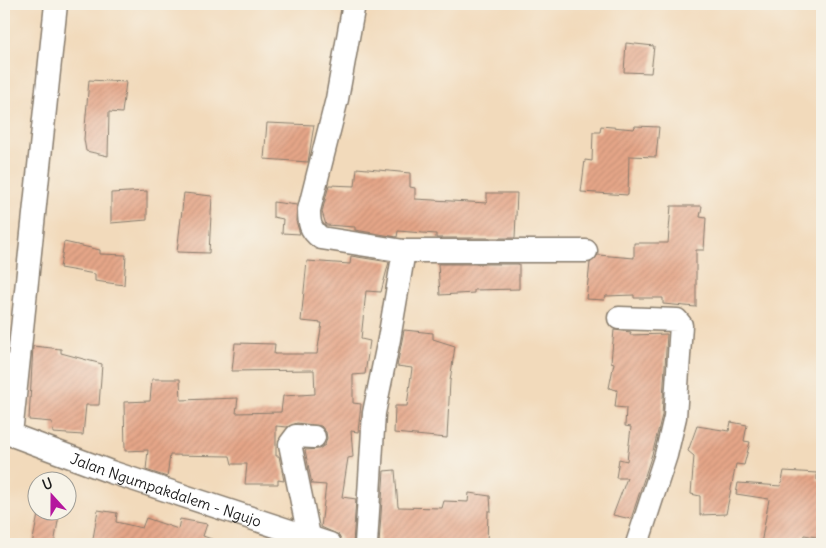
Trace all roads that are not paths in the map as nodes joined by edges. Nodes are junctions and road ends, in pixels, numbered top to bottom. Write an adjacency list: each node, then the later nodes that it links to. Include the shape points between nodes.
1 (56, 4): 6 (street)
2 (354, 4): 3 (street, via 337,99 309,210 309,222 313,232 321,238)
3 (404, 251): 4 (street); 9 (street, via 374,413)
4 (586, 251)
5 (619, 318): 10 (street, via 677,320 681,325 675,417 666,456)
6 (7, 433): 8 (street, Jalan Ngumpakdalem - Ngujo, via 111,472)
7 (314, 437): 8 (street, via 296,436 290,444)
8 (319, 540)
9 (366, 544)
10 (637, 544)

